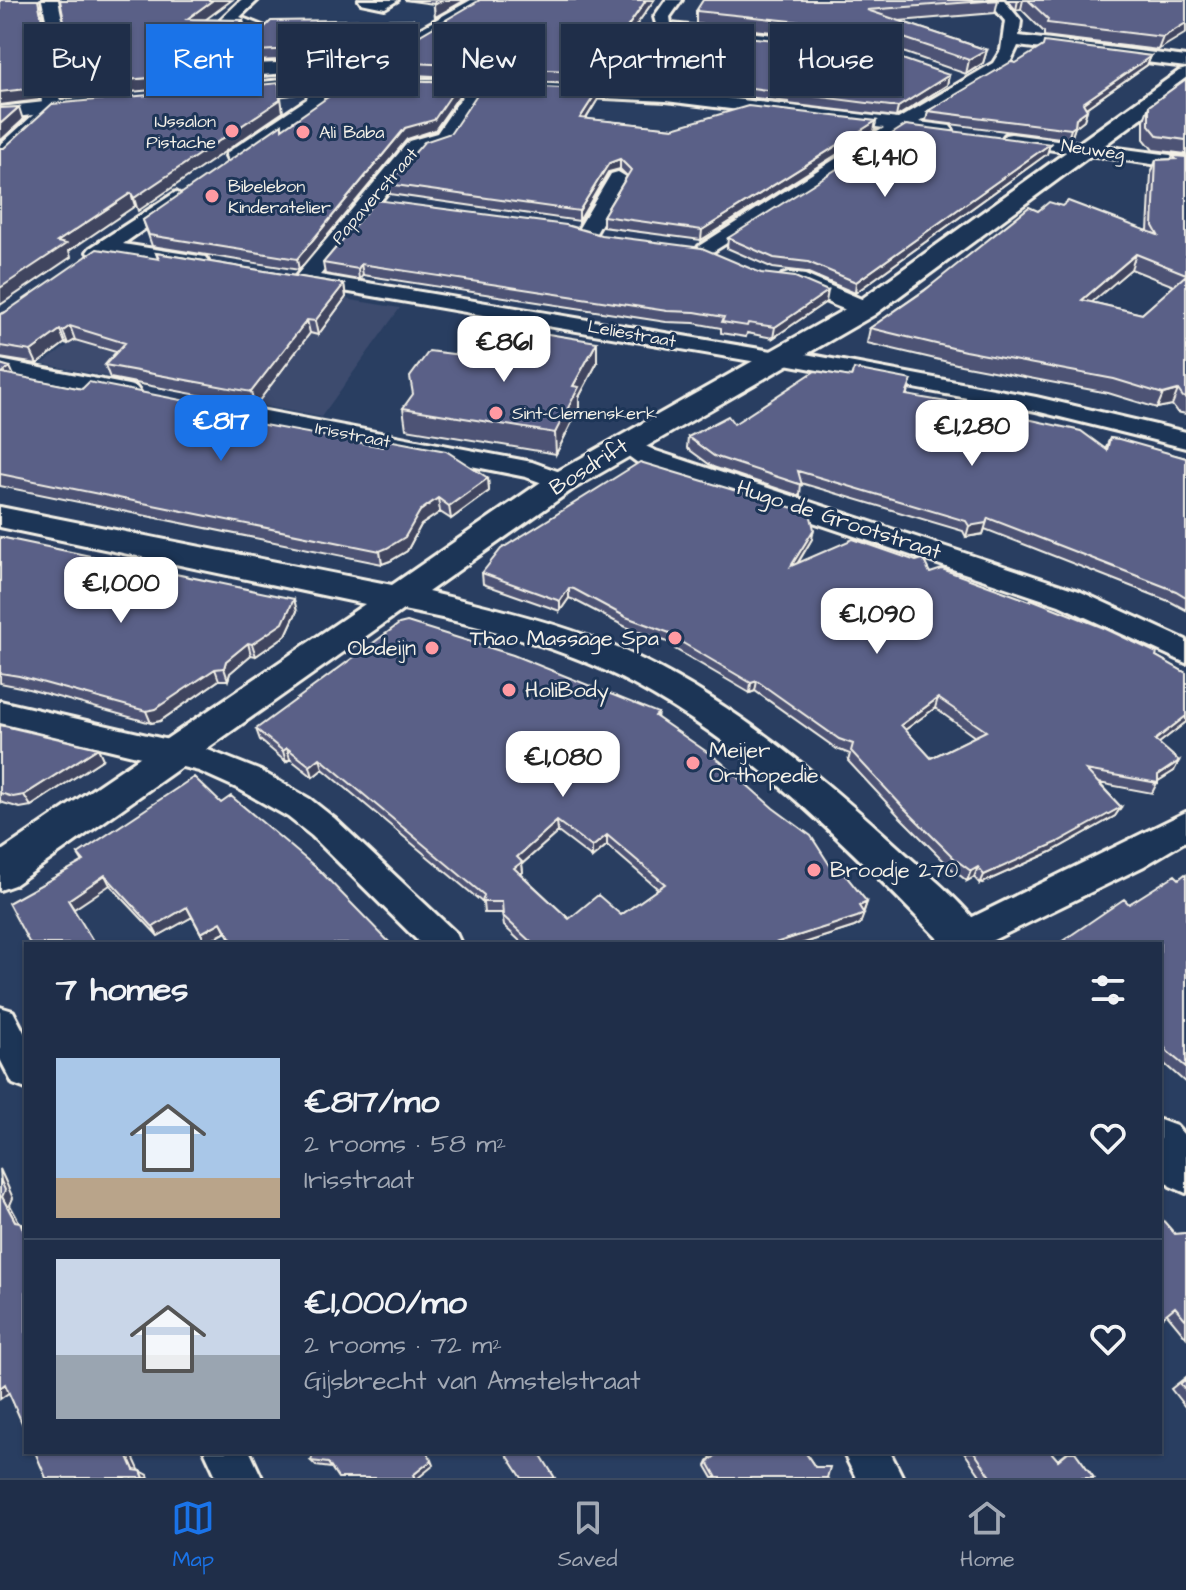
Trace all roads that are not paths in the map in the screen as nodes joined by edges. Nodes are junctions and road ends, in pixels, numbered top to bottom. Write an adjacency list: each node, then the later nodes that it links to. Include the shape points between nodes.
1 (50, 0): 19 (street, via 59,44 48,57)
2 (250, 0): 7 (street, via 229,19)
3 (485, 0): 9 (street)
4 (665, 0): 5 (street)
5 (674, 0): 8 (street, via 662,17)
6 (996, 0): 10 (street, via 1013,21)
7 (249, 24)
8 (663, 24)
9 (418, 38)
10 (1012, 40): 11 (street); 14 (street, via 1001,65)
11 (1186, 62)
12 (940, 73): 14 (street)
13 (1186, 75): 24 (street, Bosdrift)
14 (967, 83): 21 (street)
15 (316, 96): 27 (street)
16 (471, 96): 30 (street, Papaverstraat, via 443,137 416,145)
17 (666, 96): 21 (street)
18 (122, 100): 19 (street)
19 (51, 107): 20 (street); 25 (street)
20 (0, 113)
21 (903, 125): 22 (street); 34 (street, via 699,250)
22 (961, 133)
23 (990, 137): 24 (street, Neuweg)
24 (1084, 149): 26 (street, Neuweg); 40 (street, Bosdrift)
25 (0, 154)
26 (1186, 163)
27 (220, 167)
28 (618, 178): 32 (street)
29 (195, 185): 33 (street)
30 (369, 200): 31 (street); 39 (street, Papaverstraat)
31 (400, 204)
32 (586, 232)
33 (105, 247): 35 (street); 36 (street)
34 (731, 261)
35 (79, 265)
36 (220, 265)
37 (278, 274): 39 (street, Leliestraat)
38 (768, 277): 40 (street, via 798,279)
39 (306, 279): 41 (street, Leliestraat)
40 (865, 309): 41 (street, Bosdrift)
41 (782, 358): 43 (street, Leliestraat, via 1036,404); 44 (street, Bosdrift)
42 (0, 367): 45 (street, Irisstraat, via 532,470)
43 (1186, 440)
44 (624, 444): 45 (street, Bosdrift); 48 (street, Hugo de Grootstraat, via 647,457 1069,598)
45 (562, 482): 47 (street, Bosdrift)
46 (0, 517): 47 (street)
47 (396, 597): 50 (street, Bosdrift); 54 (street, via 565,643 629,668 688,701 856,833)
48 (1186, 653)
49 (0, 712): 50 (street)
50 (173, 755): 52 (street, Bosdrift); 53 (street, via 203,760 299,808)
51 (1186, 825): 55 (street)
52 (0, 873)
53 (442, 942)
54 (962, 942)
55 (965, 942)
56 (0, 1023): 57 (street)
57 (24, 1068)
58 (1162, 1144): 59 (street)
59 (1186, 1170)
60 (228, 1454): 62 (street)
61 (866, 1454): 63 (street)
62 (240, 1478)
63 (881, 1478)

